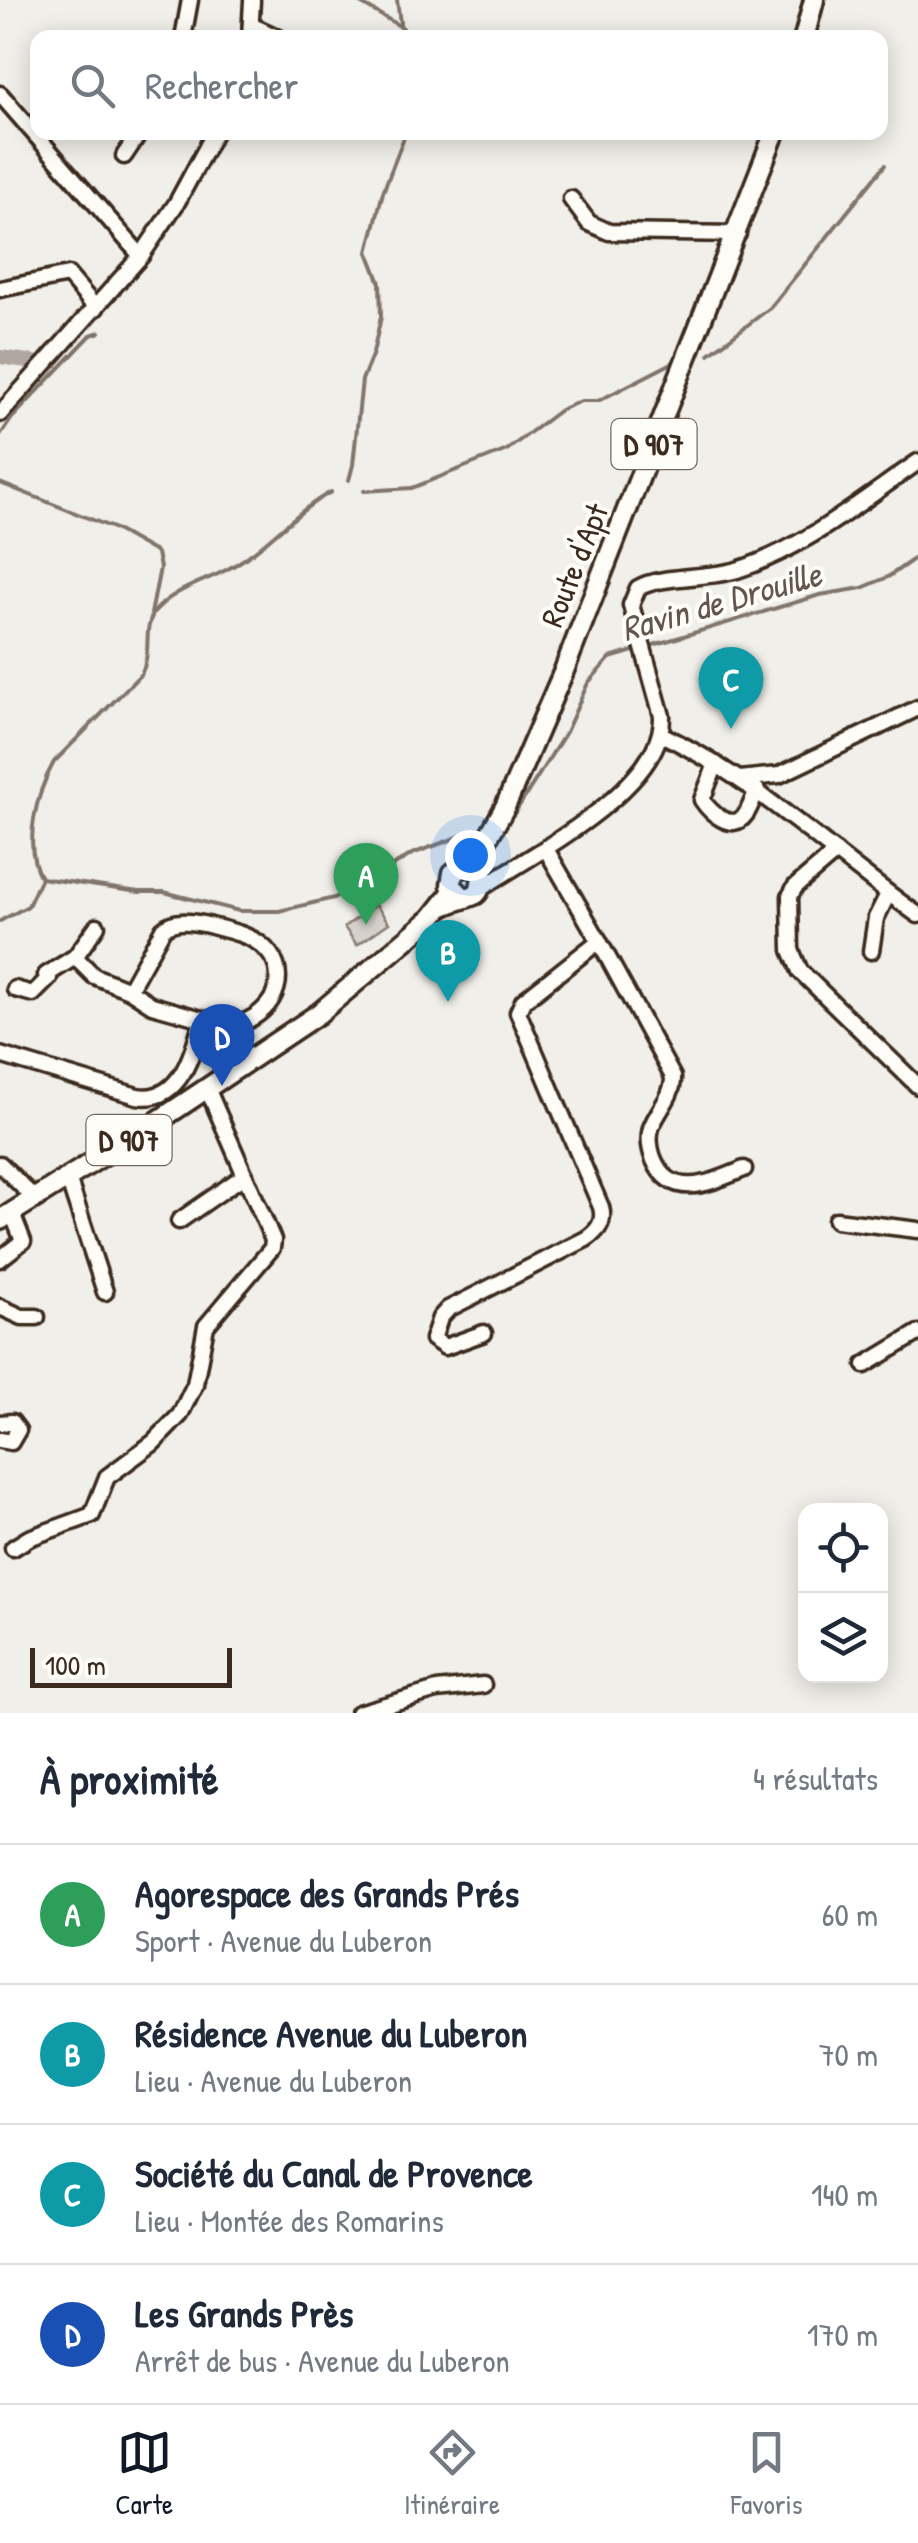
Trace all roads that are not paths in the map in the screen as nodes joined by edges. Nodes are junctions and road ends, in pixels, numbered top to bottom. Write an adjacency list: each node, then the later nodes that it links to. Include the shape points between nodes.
1 (190, 0): 4 (street)
2 (252, 0): 5 (street)
3 (814, 0): 6 (main road)
4 (184, 30)
5 (250, 30)
6 (806, 30)
7 (0, 94): 8 (street)
8 (30, 128)
9 (40, 140): 16 (street)
10 (135, 140): 13 (street)
11 (211, 140): 16 (street)
12 (772, 140): 15 (main road, Route d'Apt / D 907)
13 (124, 156)
14 (571, 200): 15 (street, via 609,232)
15 (738, 234): 28 (main road, Route d'Apt / D 907, via 488,842)
16 (141, 256): 18 (street)
17 (0, 289): 18 (street, via 68,275)
18 (96, 308): 19 (street)
19 (0, 414)
20 (918, 462): 22 (street, via 779,554 715,576 644,584 630,600 654,679)
21 (918, 708): 24 (street, via 780,774)
22 (661, 734): 23 (street); 26 (street, via 614,797)
23 (716, 764): 24 (street); 25 (street, via 702,800 725,821 743,818)
24 (740, 779): 25 (street)
25 (757, 790): 27 (street)
26 (546, 849): 28 (street); 33 (street)
27 (836, 852): 29 (street); 41 (street, via 790,896 793,956 807,980)
28 (482, 877): 30 (main road, via 472,896); 30 (main road, via 463,866 453,873)
29 (888, 894): 31 (street); 34 (street)
30 (453, 898): 42 (main road, D 907, via 325,1008)
31 (918, 915)
32 (96, 926): 35 (street)
33 (598, 941): 46 (street, via 674,1082 649,1137 663,1176 687,1187); 59 (street, via 518,1012 603,1220 595,1233 452,1306 433,1336 445,1348)
34 (871, 951)
35 (75, 956): 36 (street, via 46,974 33,994); 37 (street, via 101,980)
36 (15, 989)
37 (128, 990): 38 (street, via 155,1007); 38 (street, via 170,924 196,922 260,944 278,971 273,999 240,1024)
38 (202, 1019): 40 (street)
39 (0, 1055): 43 (street)
40 (183, 1074): 42 (street); 43 (street)
41 (918, 1086)
42 (201, 1092): 44 (main road, D 907); 47 (street)
43 (152, 1097): 44 (street)
44 (155, 1123): 48 (main road, D 907)
45 (0, 1164): 49 (street)
46 (744, 1169)
47 (245, 1175): 52 (street); 63 (street, via 273,1246 210,1320 180,1415 108,1477 92,1515)
48 (68, 1178): 49 (main road, D 907); 55 (street)
49 (36, 1199): 50 (main road, D 907)
50 (6, 1216): 54 (street, via 23,1241)
51 (836, 1220): 53 (street)
52 (179, 1221)
53 (918, 1230)
54 (0, 1259)
55 (105, 1292)
56 (0, 1307): 57 (street)
57 (36, 1316)
58 (918, 1332): 60 (street)
59 (484, 1333)
60 (866, 1366)
61 (0, 1424): 62 (street, via 12,1422 18,1430 11,1442)
62 (0, 1440)
63 (13, 1548)
64 (483, 1685): 65 (street, via 437,1690)
65 (358, 1713)

